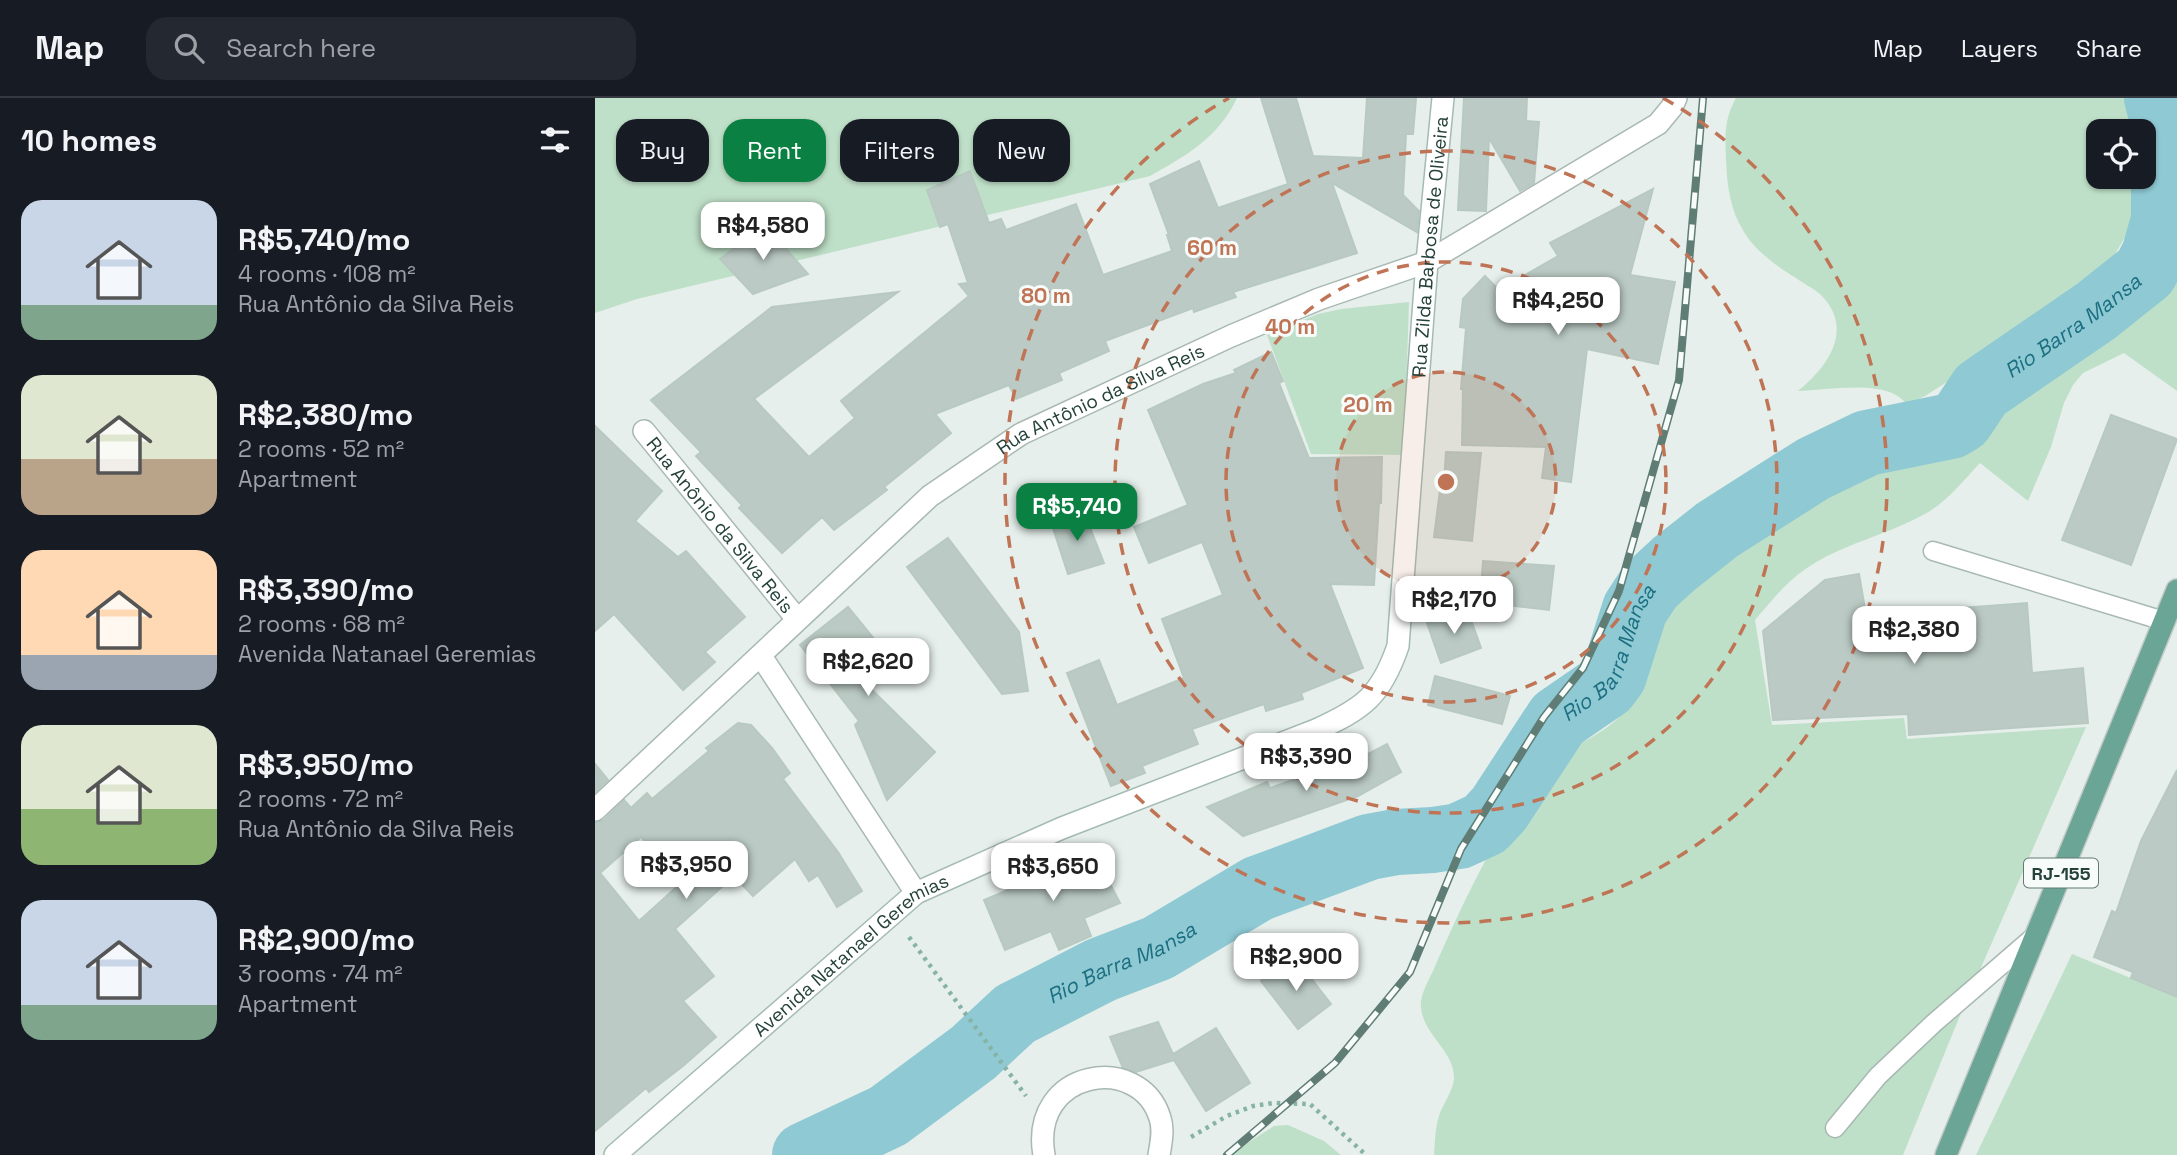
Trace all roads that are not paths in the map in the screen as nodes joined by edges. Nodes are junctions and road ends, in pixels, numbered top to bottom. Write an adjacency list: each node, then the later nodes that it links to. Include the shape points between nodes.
1 (1443, 98): 3 (street, Rua Zilda Barbosa de Oliveira)
2 (1676, 98): 3 (street, Rua Antônio da Silva Reis, via 1658,124)
3 (1427, 262): 7 (street, Rua Antônio da Silva Reis, via 1319,299 1231,336 1021,434 930,495); 9 (street, Rua Zilda Barbosa de Oliveira)
4 (644, 431): 7 (street, Rua Anônio da Silva Reis)
5 (1933, 551): 8 (lane)
6 (2177, 590): 8 (main road, RJ-155)
7 (797, 619): 10 (street, Rua Antônio da Silva Reis)
8 (2164, 621): 13 (main road, RJ-155)
9 (1398, 646): 12 (street, Avenida Natanael Geremias, via 1389,673 1377,690 1343,718 1062,828)
10 (761, 656): 11 (street, Rua Antônio da Silva Reis); 12 (street)
11 (595, 810)
12 (916, 893): 15 (street, Avenida Natanael Geremias)
13 (2036, 935): 14 (lane, via 1878,1076); 18 (main road, RJ-155)
14 (1835, 1128)
15 (615, 1155)
16 (1044, 1155): 17 (street, via 1044,1118 1054,1100 1069,1087 1108,1077 1128,1083 1154,1104 1161,1119)
17 (1159, 1155)
18 (1946, 1155)

